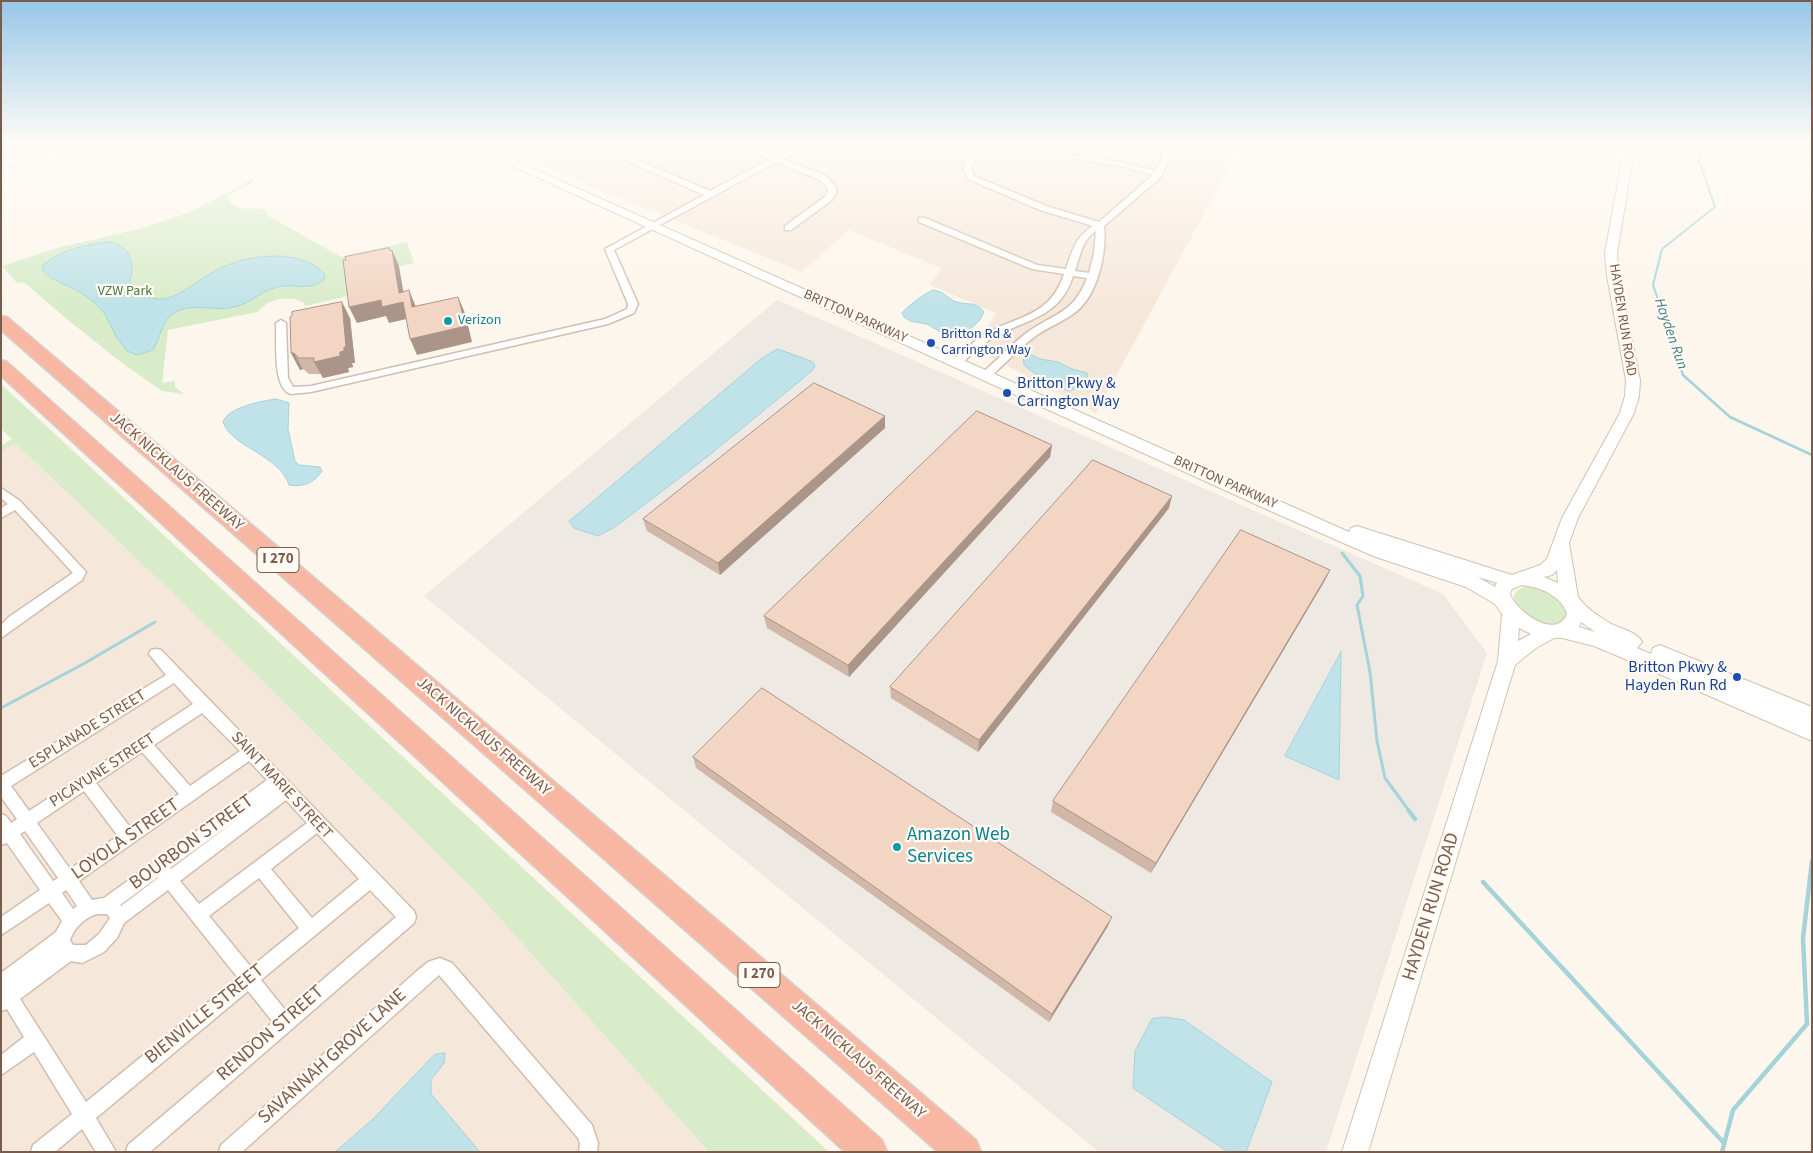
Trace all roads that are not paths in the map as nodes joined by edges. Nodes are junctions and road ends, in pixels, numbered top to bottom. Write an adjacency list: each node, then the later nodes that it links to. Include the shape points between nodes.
1 (589, 198): 9 (main road, BRITTON PARKWAY)
2 (702, 198): 9 (street)
3 (829, 198): 10 (street)
4 (1018, 198): 8 (street)
5 (1131, 198): 8 (street)
6 (1621, 198): 22 (main road, HAYDEN RUN ROAD, via 1612,254 1613,276 1632,372 1632,396 1627,413 1570,518)
7 (922, 220): 11 (street, via 1035,267)
8 (1100, 225): 11 (street, via 1087,233 1080,244); 12 (street, via 1102,232)
9 (652, 226): 14 (street, via 609,249 633,304 631,311 608,321 292,391 283,378); 15 (main road, BRITTON PARKWAY)
10 (788, 228)
11 (1070, 273): 12 (street); 15 (street, via 1064,290 1047,308 983,340)
12 (1091, 276): 17 (street, via 1080,303 1032,334)
13 (1, 321): 71 (highway, JACK NICKLAUS FREEWAY / I 270)
14 (281, 323)
15 (956, 363): 17 (main road, BRITTON PARKWAY)
16 (1, 366): 70 (highway, I 270)
17 (985, 376): 21 (main road, BRITTON PARKWAY)
18 (1, 492): 19 (street)
19 (16, 504): 20 (street); 27 (street, via 80,575)
20 (1, 514)
21 (1324, 526): 23 (main road, BRITTON PARKWAY, via 1354,531); 25 (main road, BRITTON PARKWAY, via 1372,549 1472,582)
22 (1561, 541): 23 (main road, HAYDEN RUN ROAD, via 1548,569); 24 (main road, HAYDEN RUN ROAD)
23 (1516, 579): 24 (main road, via 1536,580 1552,586); 25 (main road, via 1504,585 1501,592)
24 (1571, 603): 26 (main road, via 1575,615 1573,621 1569,627); 32 (main road, via 1588,619 1622,637)
25 (1506, 607): 26 (main road, via 1530,627); 29 (main road, HAYDEN RUN ROAD)
26 (1556, 631): 29 (main road, via 1529,643); 32 (main road, via 1598,640)
27 (1, 632)
28 (156, 654): 30 (street, SAINT MARIE STREET)
29 (1506, 661): 72 (main road, HAYDEN RUN ROAD)
30 (175, 676): 31 (street, SAINT MARIE STREET); 38 (street, ESPLANADE STREET)
31 (204, 704): 35 (street, PICAYUNE STREET); 36 (street, SAINT MARIE STREET)
32 (1786, 713): 33 (main road); 34 (main road)
33 (1812, 716)
34 (1812, 733)
35 (144, 744): 37 (street, PICAYUNE STREET); 40 (street)
36 (250, 752): 39 (street, SAINT MARIE STREET); 40 (street, LOYOLA STREET)
37 (86, 782): 41 (street, PICAYUNE STREET); 44 (street)
38 (1, 784): 41 (street)
39 (283, 786): 42 (street, SAINT MARIE STREET); 46 (street, BOURBON STREET)
40 (190, 796): 44 (street, LOYOLA STREET)
41 (27, 821): 43 (street, PICAYUNE STREET); 47 (street)
42 (318, 824): 45 (street); 48 (street, SAINT MARIE STREET)
43 (4, 830): 49 (street)
44 (129, 838): 47 (street, LOYOLA STREET)
45 (260, 868): 52 (street); 57 (street)
46 (164, 873): 50 (street, BOURBON STREET); 52 (street); 54 (street, BOURBON STREET)
47 (68, 880): 49 (street, LOYOLA STREET); 51 (street)
48 (370, 880): 53 (street, SAINT MARIE STREET); 57 (street, BIENVILLE STREET)
49 (52, 892): 55 (street); 56 (street, LOYOLA STREET)
50 (107, 905): 51 (street); 54 (street, via 113,908)
51 (88, 909): 55 (street)
52 (199, 914): 59 (street)
53 (408, 917): 61 (street, RENDON STREET)
54 (118, 918): 58 (street, via 112,935 92,950 82,953)
55 (72, 921): 58 (street)
56 (1, 927)
57 (311, 929): 59 (street, BIENVILLE STREET)
58 (66, 945): 60 (street)
59 (250, 978): 61 (street); 64 (street, BIENVILLE STREET)
60 (3, 992): 62 (street)
61 (285, 1023): 67 (street, RENDON STREET)
62 (35, 1040): 63 (street); 64 (street)
63 (1, 1066)
64 (84, 1115): 65 (street, BIENVILLE STREET); 66 (street)
65 (40, 1152)
66 (107, 1152)
67 (135, 1152)
68 (228, 1152): 69 (street, SAVANNAH GROVE LANE, via 422,976 440,966 446,969 585,1132)
69 (588, 1152)
70 (870, 1152)
71 (964, 1152)
72 (1356, 1152)

